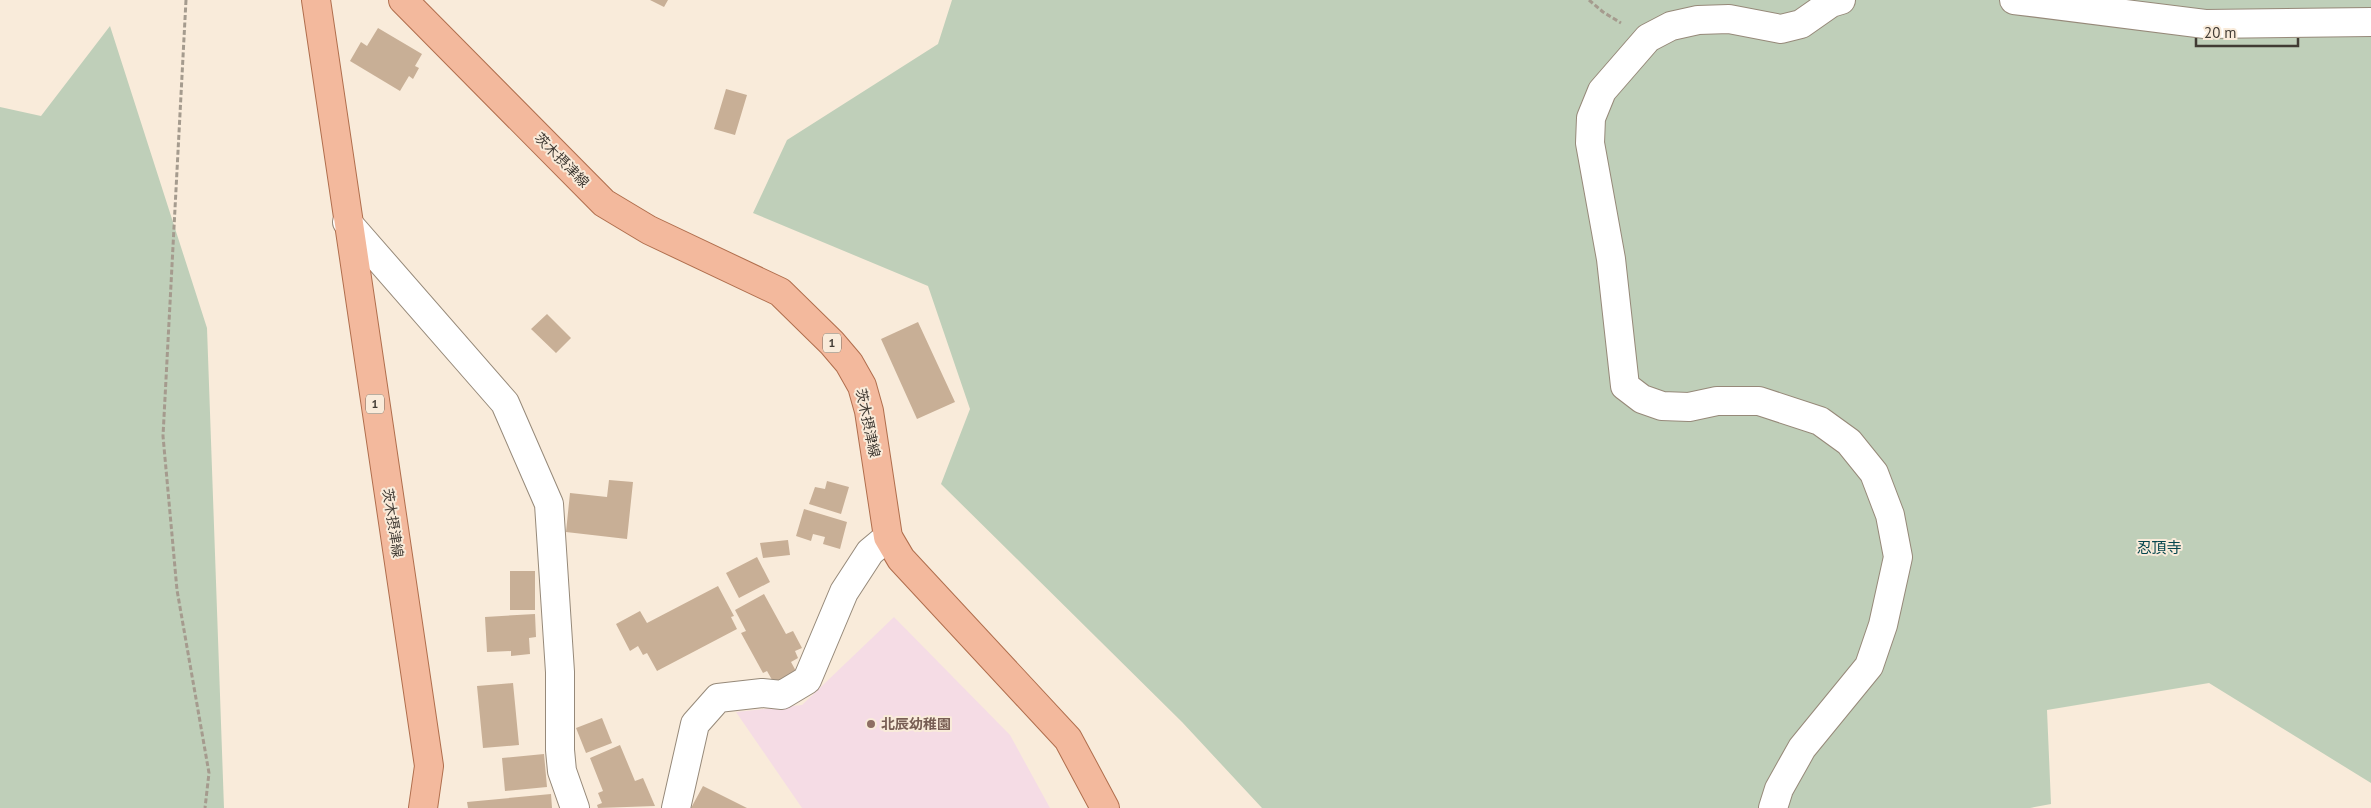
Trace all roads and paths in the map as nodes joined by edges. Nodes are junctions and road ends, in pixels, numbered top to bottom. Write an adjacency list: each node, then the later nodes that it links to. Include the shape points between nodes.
1 (186, 0): 11 (path, via 163,436 177,590 209,773)
2 (316, 0): 9 (main road, 茨木摂津線 / 1)
3 (403, 0): 10 (main road, 茨木摂津線 / 1, via 604,203 649,230 780,292 832,343 862,386 869,411)
4 (1589, 0): 8 (path, via 1603,12)
5 (1841, 0): 8 (street, via 1831,3 1802,24 1781,29 1729,18 1698,20 1671,26)
6 (2014, 0): 7 (street, via 2205,24)
7 (2371, 22)
8 (1648, 38): 16 (street, via 1602,91 1591,118 1590,143 1611,259 1625,386 1642,399 1662,406 1759,401 1820,421 1849,442 1874,473 1890,515 1898,557 1883,625 1868,666 1802,748 1779,788)
9 (347, 222): 12 (main road, 茨木摂津線 / 1, via 429,766); 13 (street, via 505,403 549,504 560,672 560,750 562,771)
10 (888, 538): 14 (street, via 870,552 844,592 807,680 782,695 762,693 718,698 695,724); 15 (main road, 茨木摂津線 / 1, via 901,559 1068,739)
11 (205, 808)
12 (423, 808)
13 (574, 808)
14 (676, 808)
15 (1105, 808)
16 (1773, 808)

